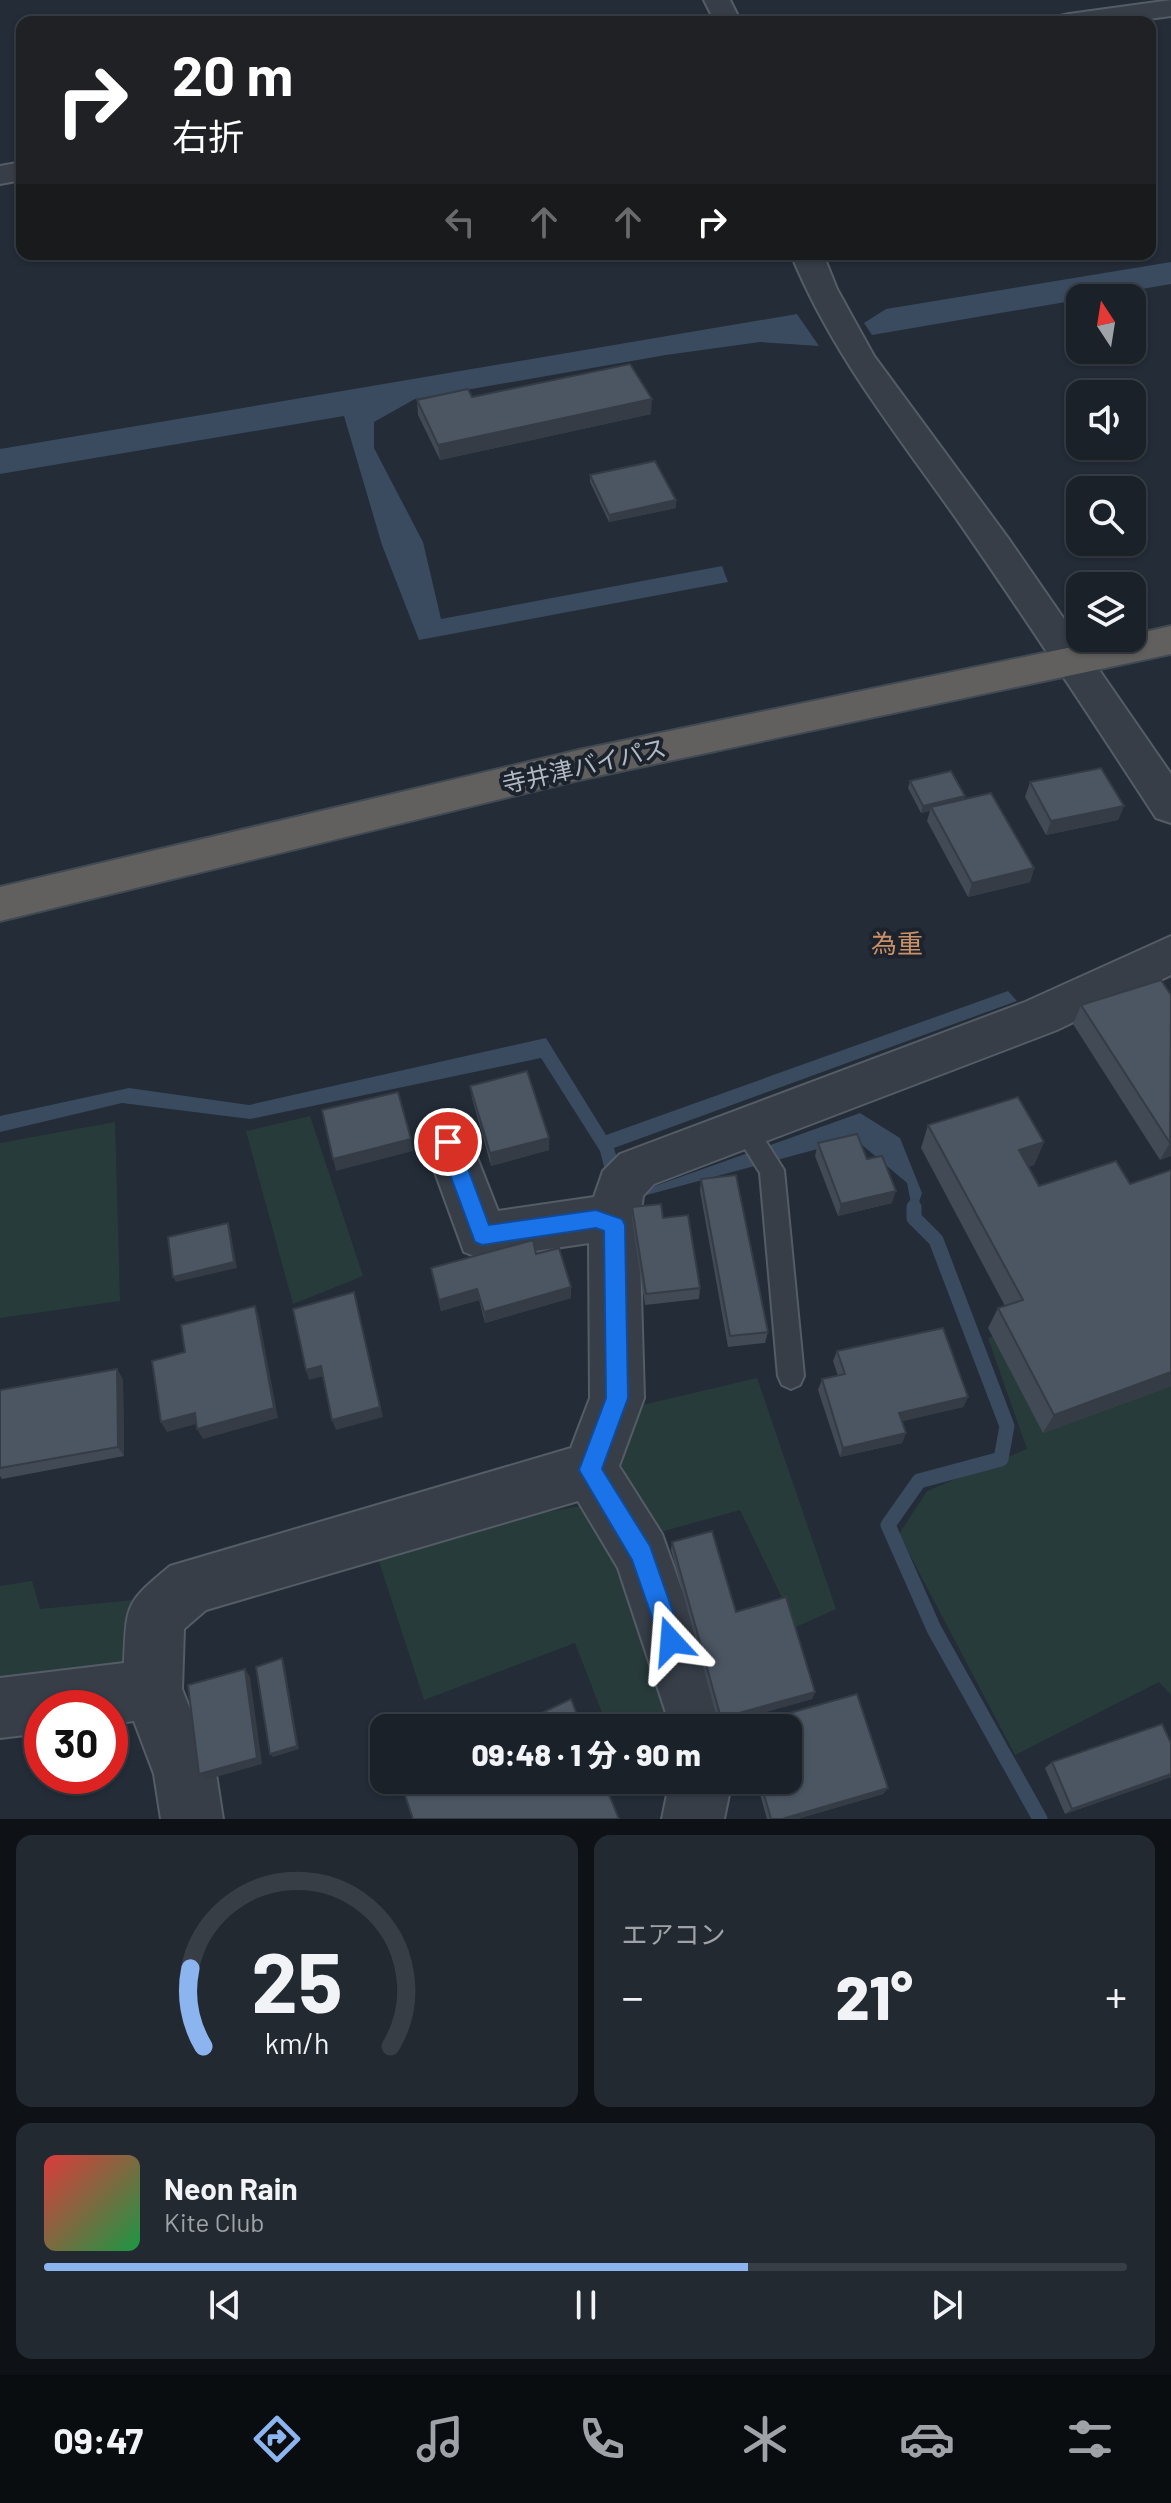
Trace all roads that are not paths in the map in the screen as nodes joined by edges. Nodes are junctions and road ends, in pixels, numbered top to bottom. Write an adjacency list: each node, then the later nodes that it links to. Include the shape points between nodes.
1 (1171, 8): 2 (street)
2 (1113, 16)
3 (809, 260): 5 (street, via 853,349)
4 (1171, 640): 5 (highway, 寺井津バイパス)
5 (1073, 661): 6 (street); 7 (highway, 寺井津バイパス, via 564,768)
6 (1171, 807)
7 (0, 904)
8 (1171, 954): 9 (street, via 1041,1016)
9 (744, 1128): 11 (street); 12 (lane, via 772,1170)
10 (448, 1142): 11 (street, via 482,1236 596,1219)
11 (624, 1194): 13 (street, via 617,1398)
12 (791, 1376)
13 (590, 1470): 14 (street, via 190,1586 155,1616); 16 (street, via 642,1554)
14 (152, 1689): 15 (street); 18 (street, via 185,1774)
15 (0, 1708)
16 (696, 1714)
17 (698, 1794): 19 (street)
18 (192, 1819)
19 (693, 1819)

